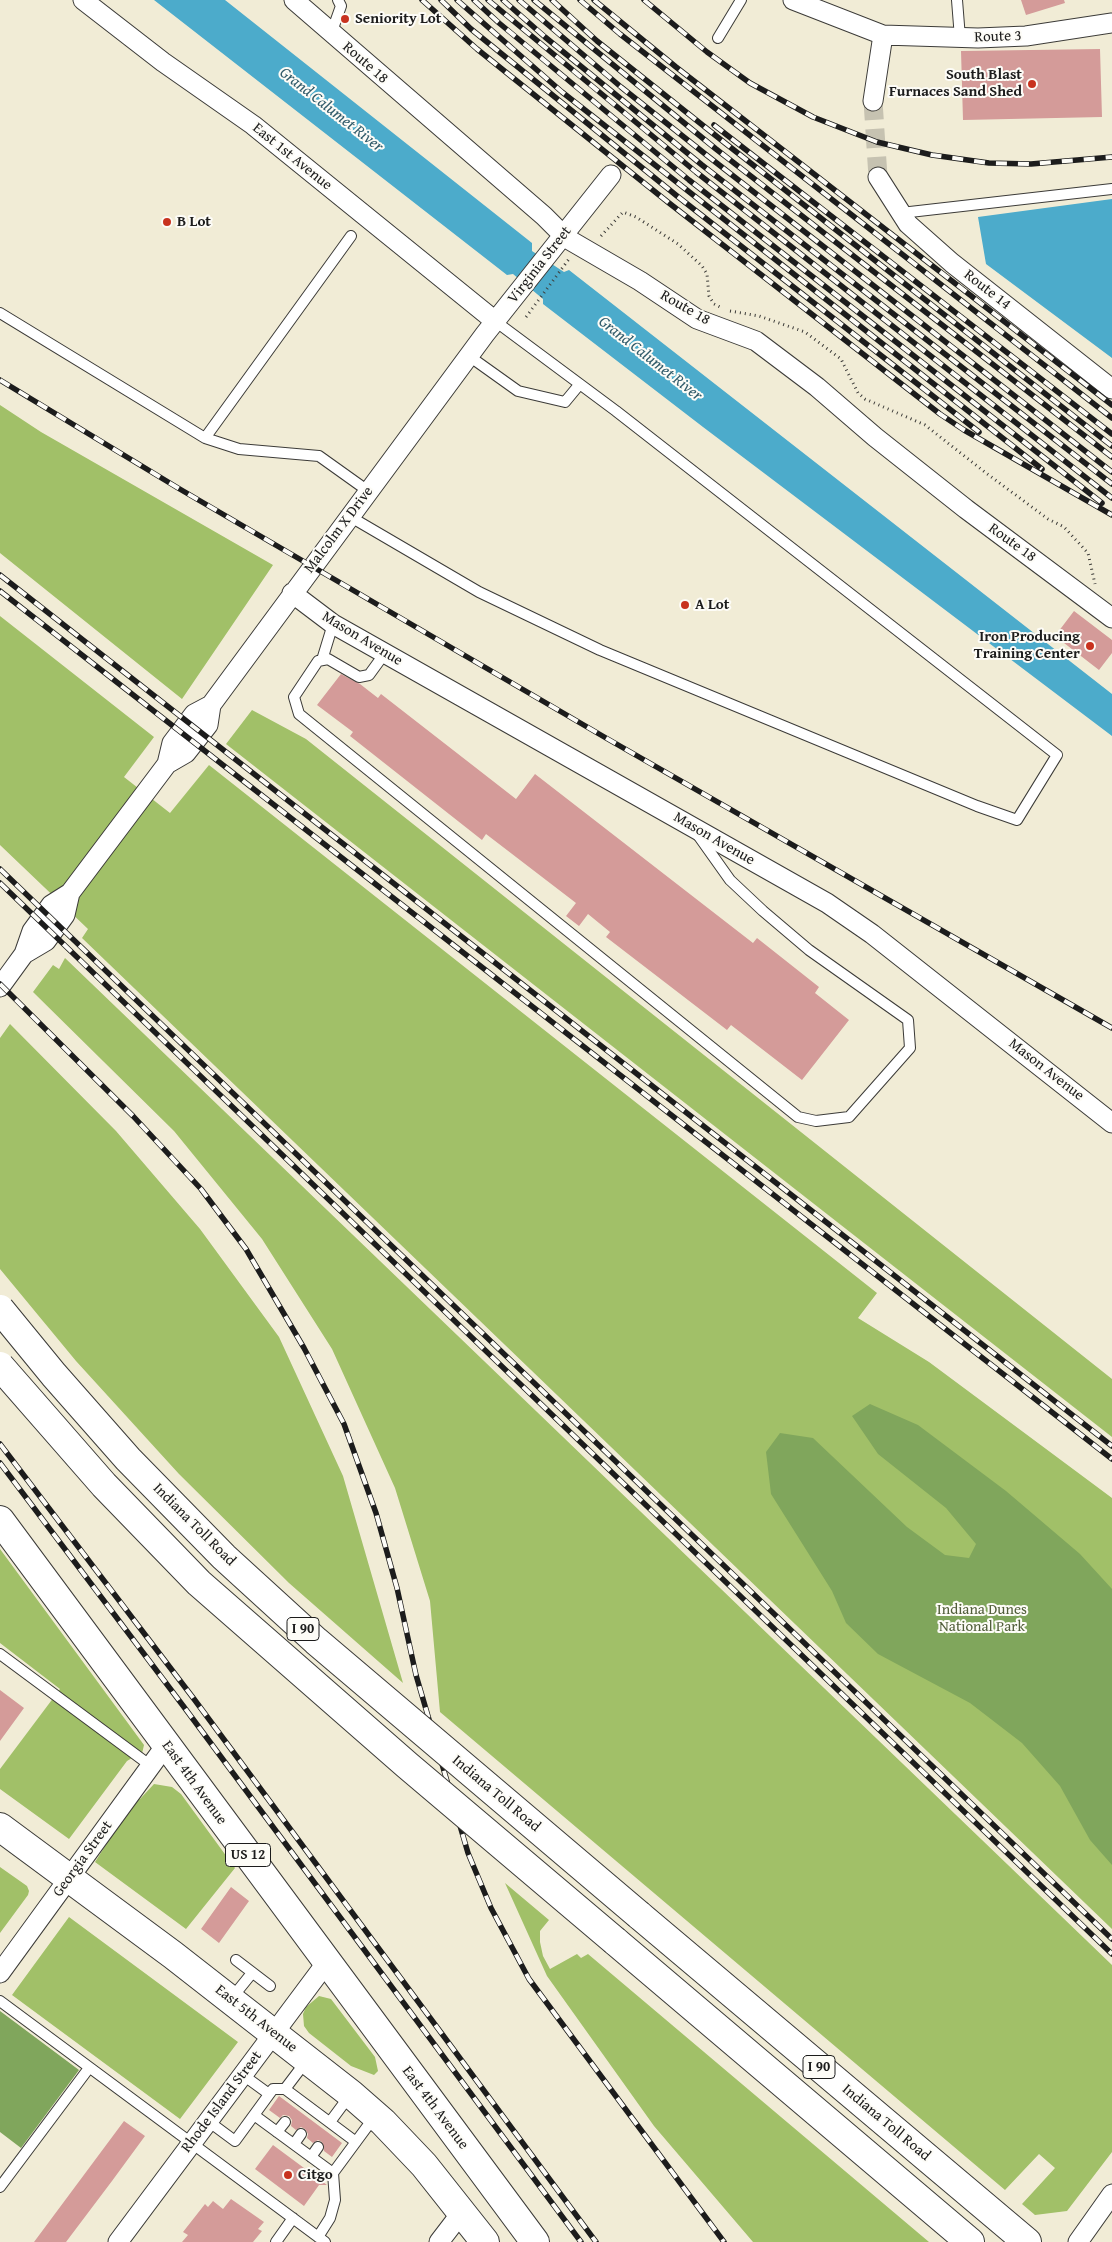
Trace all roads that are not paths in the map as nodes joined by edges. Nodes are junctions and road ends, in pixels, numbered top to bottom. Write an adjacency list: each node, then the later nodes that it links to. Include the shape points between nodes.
1 (83, 0): 20 (street, East 1st Avenue, via 163,62 253,125)
2 (294, 0): 8 (street, Route 18)
3 (338, 0): 8 (lane, via 341,6)
4 (741, 0): 10 (lane)
5 (795, 0): 9 (street)
6 (957, 0): 11 (lane)
7 (1112, 23): 11 (street, Route 3, via 1026,36)
8 (331, 34): 17 (street, Route 18)
9 (883, 35): 11 (street, Route 3); 12 (street)
10 (718, 38)
11 (960, 38)
12 (873, 101)
13 (611, 174): 17 (street, Virginia Street)
14 (878, 177): 16 (street, Route 14)
15 (1112, 189): 16 (lane)
16 (901, 213): 23 (street, Route 14, via 908,224 952,263)
17 (563, 235): 20 (street, Virginia Street); 28 (street, Route 18, via 697,319 756,341 966,509)
18 (351, 236): 24 (lane)
19 (0, 313): 24 (lane)
20 (495, 321): 21 (street, Virginia Street); 22 (lane)
21 (469, 356): 22 (lane, via 518,391 565,402); 25 (street, Malcolm X Drive)
22 (579, 385): 26 (lane, via 1057,755 1017,820 600,650 484,594)
23 (1112, 389)
24 (205, 438): 25 (lane, via 239,449 319,456)
25 (368, 491): 26 (street, Malcolm X Drive)
26 (349, 516): 27 (street, Malcolm X Drive)
27 (292, 593): 29 (street, Mason Avenue); 33 (street, Malcolm X Drive, via 211,705 208,724 203,732 186,753 167,764 70,893 65,915 46,941 24,954)
28 (1112, 618)
29 (333, 624): 30 (street, Mason Avenue); 31 (lane)
30 (385, 653): 31 (lane, via 369,675 359,677 328,659); 32 (street, Mason Avenue)
31 (322, 660): 32 (lane, via 318,661 294,697 299,714 798,1118 816,1121 849,1117 910,1048 908,1020 809,950 763,911 730,880)
32 (692, 826): 34 (street, Mason Avenue, via 827,903 872,934)
33 (0, 987)
34 (1112, 1123)
35 (0, 1309): 80 (main road, Indiana Toll Road / I 90, bridge, via 128,1458 224,1556 316,1641)
36 (0, 1366): 79 (main road, I 90, bridge, via 104,1485 199,1583 385,1747)
37 (0, 1520): 39 (main road, East 4th Avenue / US 12)
38 (0, 1654): 39 (lane)
39 (159, 1756): 41 (street, Georgia Street); 43 (main road, East 4th Avenue / US 12)
40 (0, 1826): 41 (main road, East 5th Avenue)
41 (69, 1878): 44 (street, Georgia Street); 47 (main road, East 5th Avenue)
42 (236, 1960): 45 (lane)
43 (327, 1962): 49 (street, Rhode Island Street); 78 (main road, East 4th Avenue / US 12)
44 (0, 1973)
45 (252, 1973): 46 (lane); 47 (lane)
46 (270, 1986)
47 (231, 1999): 49 (main road, East 5th Avenue)
48 (0, 2001): 51 (lane)
49 (274, 2033): 50 (main road, East 5th Avenue); 52 (street, Rhode Island Street)
50 (307, 2059): 53 (lane); 55 (main road, East 5th Avenue)
51 (89, 2068): 64 (lane); 69 (lane)
52 (242, 2075): 54 (lane); 58 (street, Rhode Island Street)
53 (285, 2089): 54 (lane, via 273,2089); 60 (lane, via 298,2104)
54 (269, 2094): 56 (lane)
55 (351, 2094): 57 (main road, East 5th Avenue); 60 (lane)
56 (254, 2115): 58 (lane, via 235,2141); 61 (lane)
57 (376, 2116): 63 (lane); 71 (main road, East 5th Avenue, via 424,2165)
58 (208, 2121): 64 (street, Rhode Island Street)
59 (285, 2122): 61 (lane)
60 (331, 2127): 63 (lane)
61 (277, 2132): 65 (lane)
62 (301, 2134): 65 (lane)
63 (356, 2142): 68 (lane)
64 (191, 2144): 72 (lane); 74 (street, Rhode Island Street)
65 (294, 2144): 67 (lane)
66 (318, 2147): 67 (lane)
67 (311, 2157): 68 (lane)
68 (333, 2173): 73 (lane, via 336,2200)
69 (0, 2187)
70 (1112, 2194): 81 (street)
71 (462, 2212): 76 (street); 77 (main road, East 5th Avenue)
72 (293, 2218): 73 (lane); 75 (lane)
73 (322, 2240)
74 (118, 2242)
75 (276, 2242)
76 (439, 2242)
77 (485, 2242)
78 (535, 2242)
79 (970, 2242)
80 (1027, 2242)
81 (1078, 2242)

